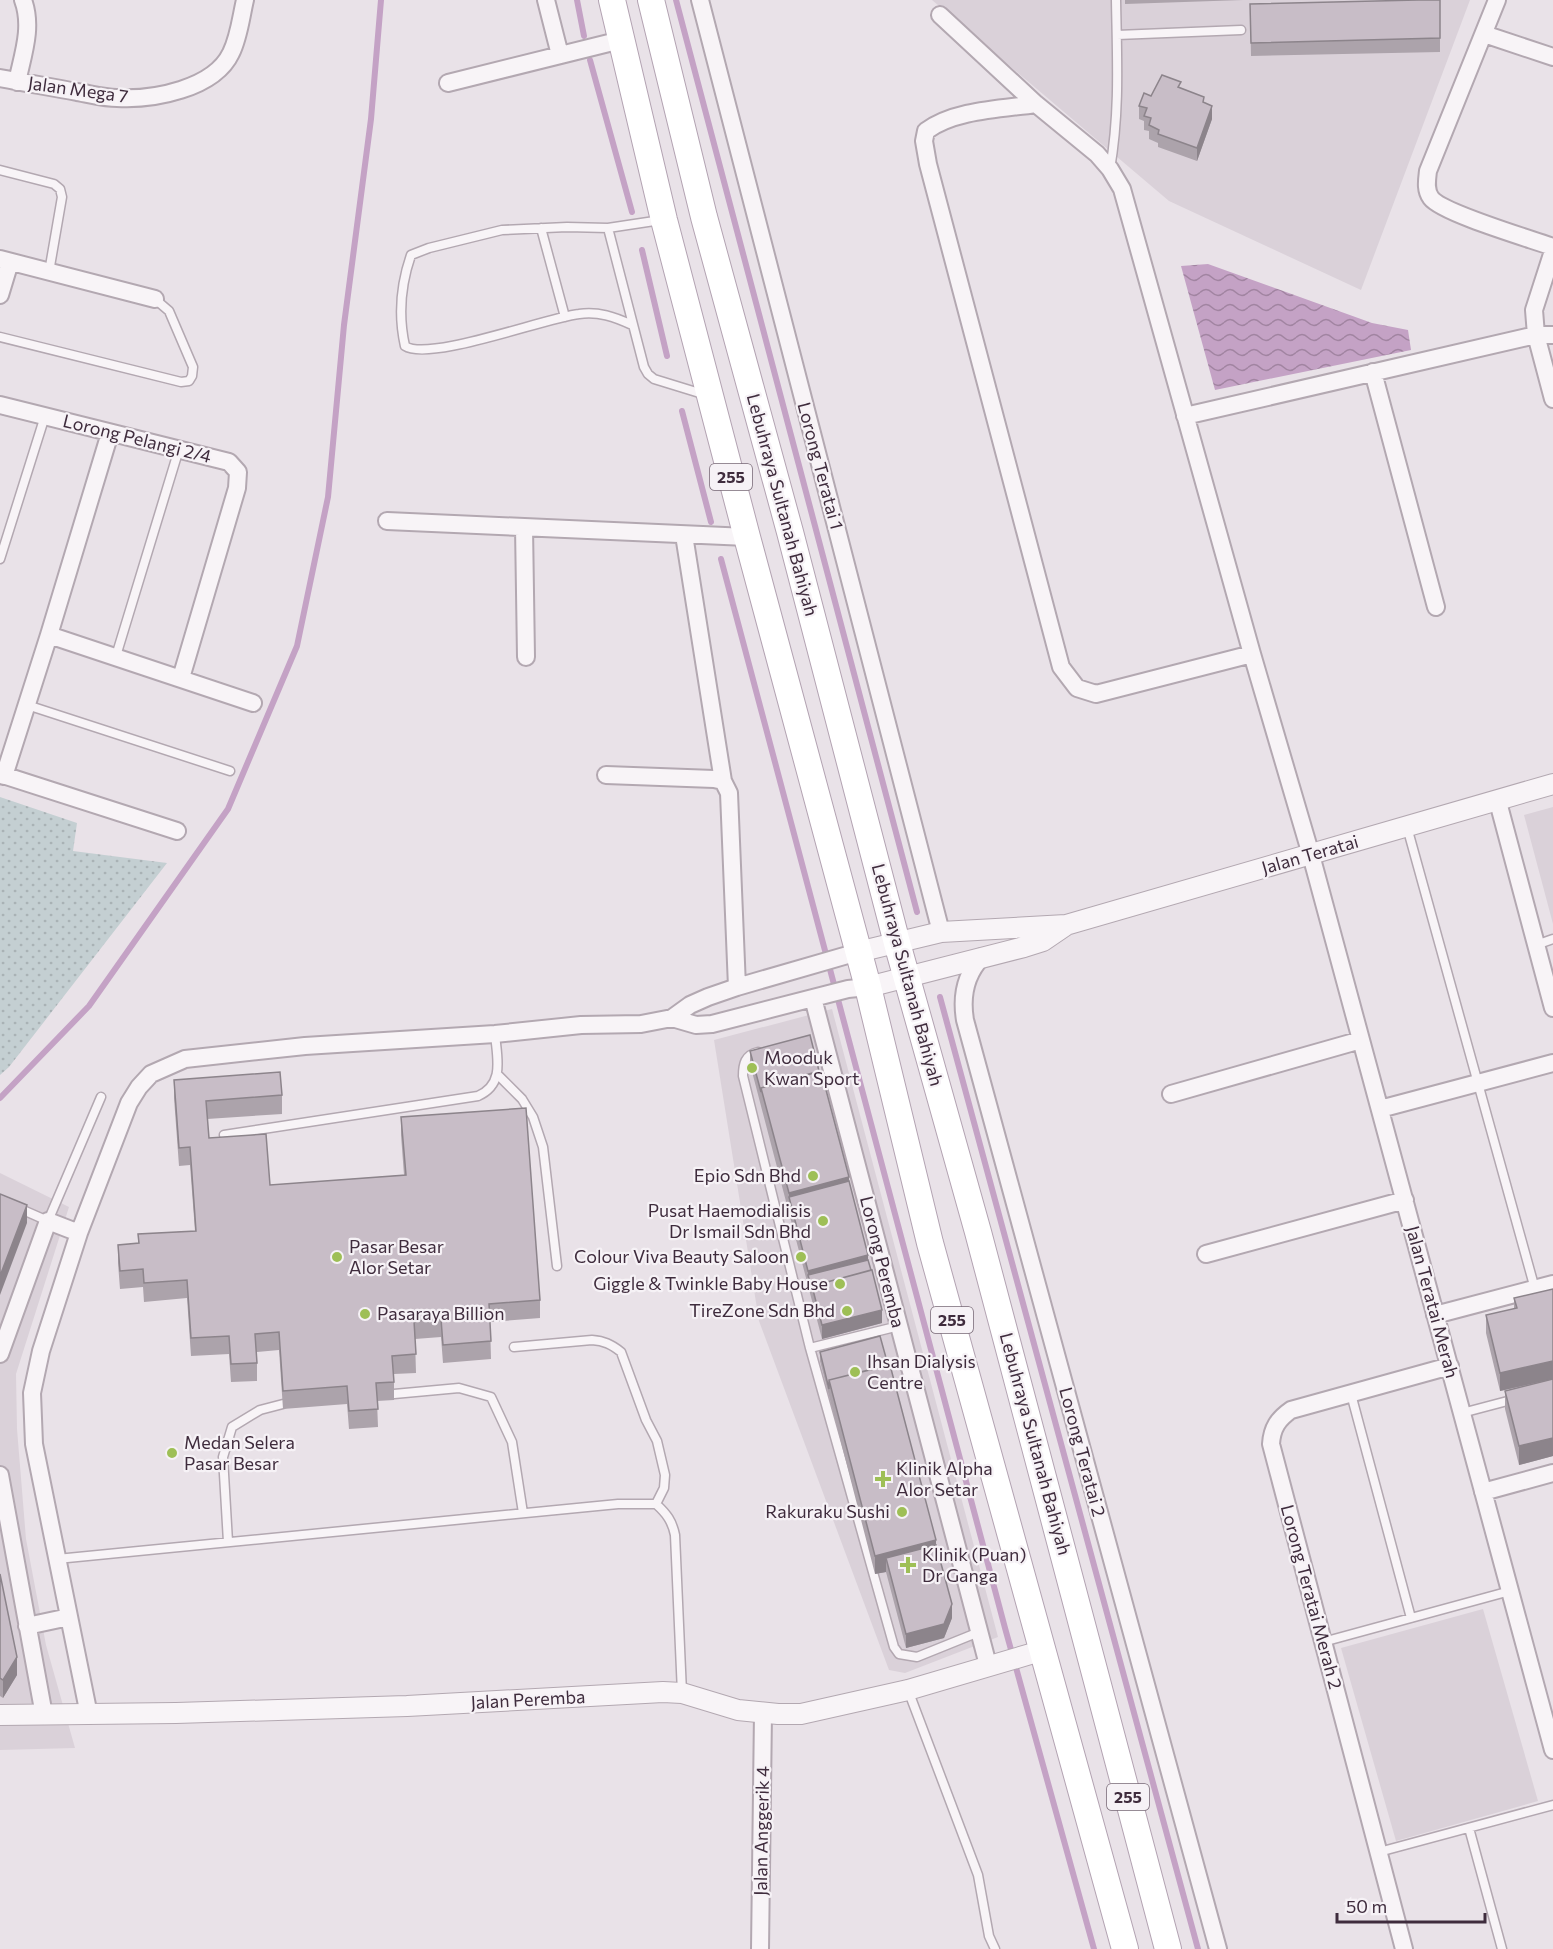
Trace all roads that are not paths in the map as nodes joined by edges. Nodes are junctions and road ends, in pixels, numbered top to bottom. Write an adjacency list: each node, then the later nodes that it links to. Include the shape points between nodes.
1 (23, 0): 16 (street, via 28,29)
2 (244, 0): 16 (street, Jalan Mega 7, via 230,54 219,70 201,82 145,97 117,98)
3 (546, 0): 14 (street)
4 (612, 0): 13 (main road, 255)
5 (651, 0): 66 (main road, Lebuhraya Sultanah Bahiyah / 255, via 704,217)
6 (700, 0): 64 (street, Lorong Teratai 1)
7 (1116, 0): 12 (lane)
8 (1497, 0): 11 (street)
9 (940, 15): 18 (street, Jalan Teratai Merah)
10 (1241, 30): 12 (lane)
11 (1484, 34): 15 (street); 24 (street, via 1428,171 1426,185 1431,197 1447,210)
12 (1117, 35): 19 (lane, via 1119,91)
13 (621, 40): 14 (street); 21 (main road, 255)
14 (560, 55): 17 (street)
15 (1553, 57)
16 (8, 80)
17 (447, 83)
18 (1036, 104): 19 (street, Jalan Teratai Merah, via 1097,153); 48 (street, via 953,117 926,131 924,141 1061,667 1077,688 1096,694)
19 (1110, 169): 38 (street, Jalan Teratai Merah, via 1122,189)
20 (0, 170): 26 (lane, via 60,189)
21 (664, 220): 23 (lane); 34 (main road, 255)
22 (541, 228): 23 (lane); 29 (lane); 29 (lane, via 502,230 411,255 402,294 405,346 418,350 466,343)
23 (608, 228): 30 (lane)
24 (1553, 249): 31 (street, via 1535,304)
25 (5, 261): 26 (street); 27 (street)
26 (50, 272): 28 (street)
27 (0, 295)
28 (155, 299): 32 (lane, via 169,311 193,367 189,381)
29 (565, 317): 30 (lane, via 580,313 612,315)
30 (632, 325): 34 (lane, via 648,374)
31 (1545, 335): 33 (street); 35 (street)
32 (0, 337)
33 (1373, 372): 38 (street); 46 (street)
34 (709, 396): 44 (main road, 255)
35 (1553, 399)
36 (0, 405): 37 (street, Lorong Pelangi 2/4)
37 (45, 416): 39 (street, Lorong Pelangi 2/4); 45 (lane)
38 (1185, 416): 48 (street, Jalan Teratai Merah)
39 (110, 433): 40 (street, Lorong Pelangi 2/4); 47 (street)
40 (179, 449): 49 (lane); 51 (street, Lorong Pelangi 2/4, via 229,462 238,472 237,488)
41 (387, 521): 42 (street)
42 (524, 527): 43 (street); 50 (street)
43 (684, 535): 44 (street); 57 (street)
44 (747, 537): 68 (main road, 255)
45 (0, 559)
46 (1436, 607)
47 (50, 635): 49 (street); 53 (street)
48 (1252, 654): 62 (street, Jalan Teratai Merah)
49 (116, 656): 51 (street)
50 (526, 657)
51 (181, 678): 52 (street)
52 (253, 703)
53 (27, 705): 54 (lane); 55 (street)
54 (230, 771)
55 (2, 775): 61 (street)
56 (606, 775): 57 (street)
57 (723, 781): 72 (street, via 729,793)
58 (1553, 784): 59 (street, Jalan Teratai)
59 (1498, 802): 60 (street, Jalan Teratai); 67 (street)
60 (1407, 827): 62 (street, Jalan Teratai); 82 (lane)
61 (177, 831)
62 (1311, 855): 63 (street, Jalan Teratai); 78 (street, Jalan Teratai Merah)
63 (1066, 925): 64 (street, Jalan Teratai); 69 (street, Jalan Teratai, via 1043,941)
64 (941, 932): 66 (street, Jalan Teratai)
65 (1553, 939): 67 (lane)
66 (897, 943): 68 (street, Jalan Teratai); 71 (main road, Lebuhraya Sultanah Bahiyah / 255)
67 (1536, 945): 70 (street)
68 (848, 955): 72 (street); 73 (main road, 255)
69 (982, 957): 71 (street, Jalan Teratai); 136 (street, Lorong Teratai 2, via 967,980 963,1007 974,1054)
70 (1547, 964): 75 (street)
71 (907, 978): 73 (street, Jalan Teratai); 135 (main road, Lebuhraya Sultanah Bahiyah / 255)
72 (737, 987): 76 (street, via 690,1005)
73 (858, 988): 74 (street); 120 (main road, 255, via 930,1243)
74 (818, 997): 76 (street, via 712,1024 696,1025); 96 (street, Lorong Peremba, via 819,1037)
75 (1553, 1008)
76 (672, 1018): 77 (street, via 641,1024 581,1025)
77 (495, 1034): 81 (lane); 90 (street, via 305,1046 185,1059 164,1067 151,1074 129,1103)
78 (1361, 1040): 83 (street); 85 (street, Jalan Teratai Merah)
79 (764, 1051): 98 (lane, via 747,1058 743,1076)
80 (1553, 1063): 82 (street)
81 (498, 1075): 86 (lane, via 489,1091 478,1096); 92 (lane, via 522,1099 543,1147)
82 (1478, 1083): 85 (street); 94 (lane)
83 (1171, 1094)
84 (101, 1097): 89 (lane)
85 (1380, 1109): 88 (street, Jalan Teratai Merah)
86 (224, 1135)
87 (0, 1200): 89 (lane)
88 (1404, 1200): 91 (street); 95 (street, Jalan Teratai Merah)
89 (48, 1221): 90 (street); 99 (street)
90 (79, 1233): 113 (street, via 41,1351 32,1393 34,1444)
91 (1206, 1254)
92 (557, 1266)
93 (1553, 1284): 94 (street)
94 (1535, 1289): 95 (street)
95 (1435, 1315): 100 (street, Jalan Teratai Merah)
96 (898, 1326): 98 (lane); 118 (street, Lorong Peremba)
97 (514, 1347): 110 (lane, via 592,1340 612,1344 621,1352 657,1441 665,1475)
98 (810, 1348): 118 (lane, via 898,1654 917,1657)
99 (0, 1354)
100 (1450, 1366): 102 (street, Lorong Teratai Merah 2); 105 (street, Jalan Teratai Merah)
101 (394, 1394): 111 (lane, via 459,1388 491,1396 512,1442)
102 (1351, 1394): 116 (lane); 119 (street, Lorong Teratai Merah 2, via 1291,1410 1281,1417 1272,1434 1271,1444)
103 (1519, 1398): 105 (lane)
104 (283, 1404): 112 (lane, via 260,1410 232,1427 223,1457)
105 (1462, 1413): 109 (street, Jalan Teratai Merah)
106 (1553, 1473): 109 (street)
107 (0, 1475): 108 (street)
108 (0, 1484): 117 (street)
109 (1483, 1491): 114 (street, Jalan Teratai Merah)
110 (656, 1504): 111 (lane); 123 (lane, via 673,1523 675,1535)
111 (524, 1513): 112 (lane)
112 (228, 1542): 113 (lane)
113 (57, 1559): 115 (street)
114 (1510, 1591): 116 (lane); 128 (street, Jalan Teratai Merah)
115 (69, 1617): 117 (street); 127 (street)
116 (1411, 1618): 119 (lane)
117 (27, 1626): 126 (street)
118 (979, 1632): 121 (street, Lorong Peremba)
119 (1323, 1642): 131 (street, Lorong Teratai Merah 2)
120 (1034, 1652): 121 (street, Jalan Peremba); 134 (main road, 255)
121 (994, 1663): 122 (street, Jalan Peremba)
122 (908, 1690): 124 (street, Jalan Peremba, via 801,1714); 133 (lane, via 978,1875)
123 (682, 1693): 124 (street, Jalan Peremba, via 738,1710); 127 (street, Jalan Peremba, via 396,1707)
124 (763, 1713): 132 (street, Jalan Anggerik 4)
125 (0, 1715): 126 (street, Jalan Peremba)
126 (44, 1715): 127 (street, Jalan Peremba)
127 (89, 1715)
128 (1553, 1748)
129 (1553, 1805): 130 (lane)
130 (1469, 1828): 131 (lane); 138 (lane)
131 (1378, 1852): 137 (street, Lorong Teratai Merah 2)
132 (760, 1949)
133 (995, 1949)
134 (1125, 1949)
135 (1168, 1949)
136 (1218, 1949)
137 (1404, 1949)
138 (1502, 1949)

